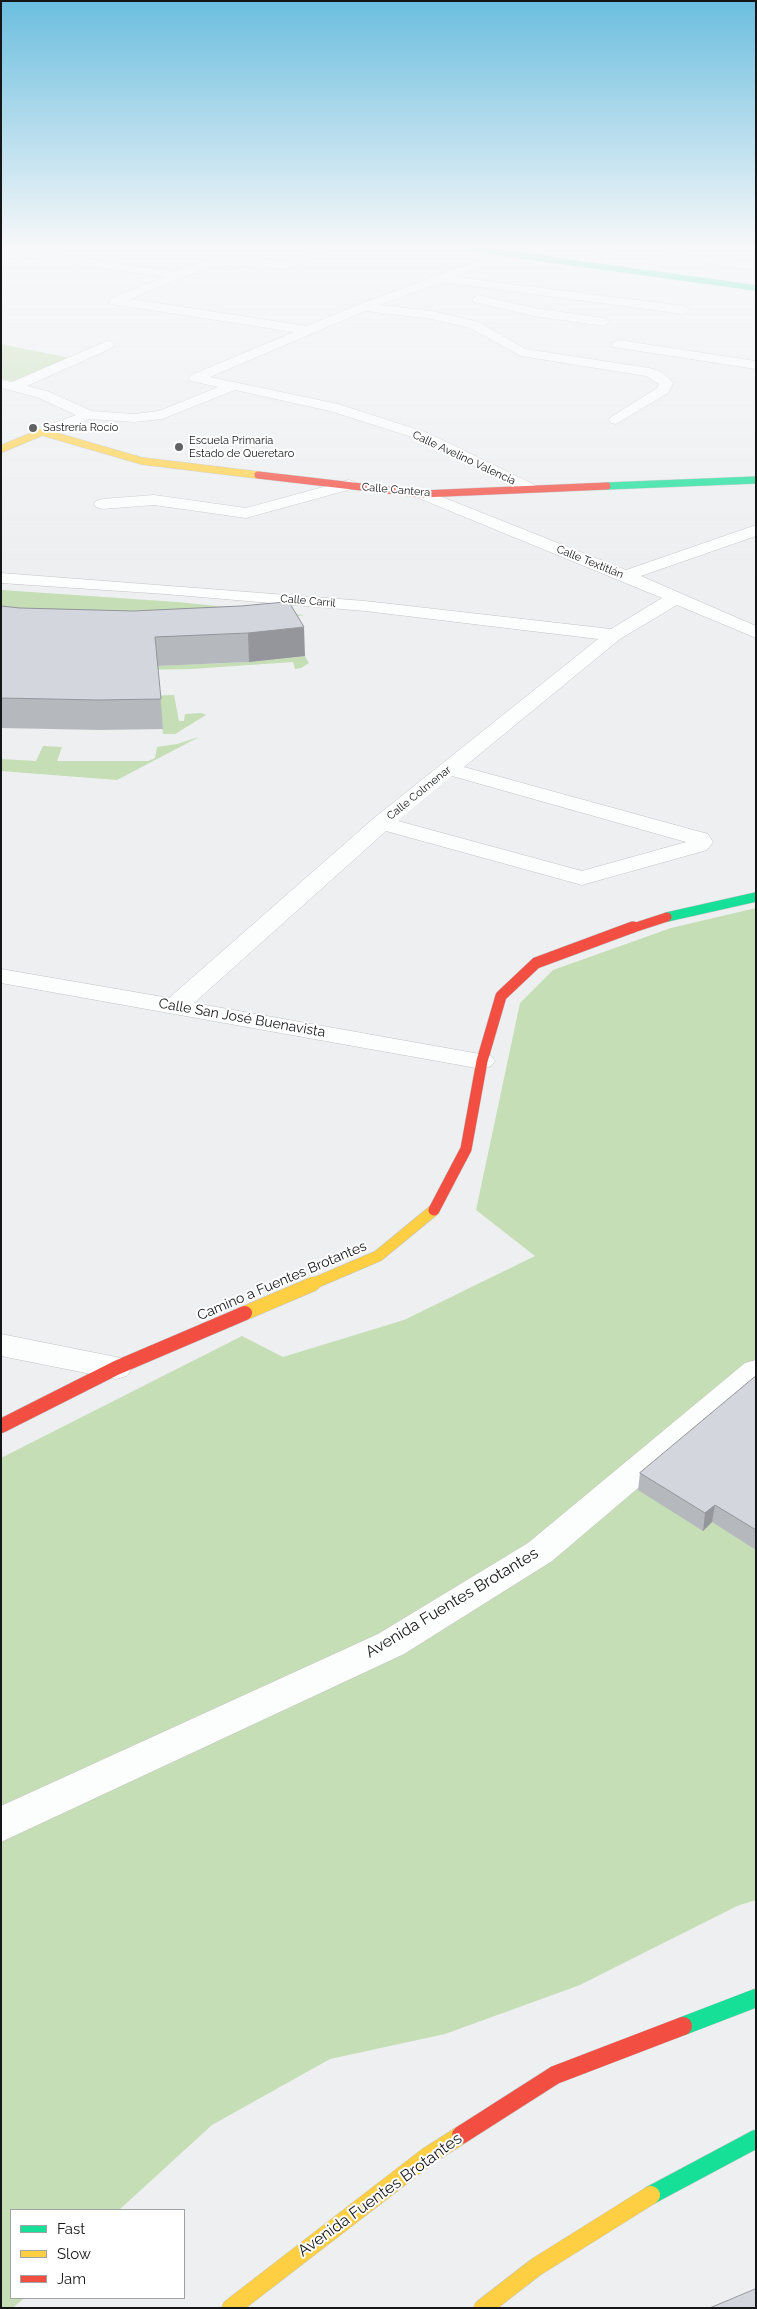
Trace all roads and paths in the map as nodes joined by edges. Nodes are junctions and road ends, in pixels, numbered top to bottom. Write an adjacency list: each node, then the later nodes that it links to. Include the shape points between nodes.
1 (78, 357): 8 (street)
2 (245, 357): 9 (street, Calle Avelino Valencia, via 196,378)
3 (551, 357): 7 (street)
4 (674, 357): 7 (street)
5 (696, 357): 6 (street)
6 (756, 366)
7 (649, 372): 11 (street, via 666,383 663,390)
8 (7, 385): 10 (street, via 42,394)
9 (234, 386): 10 (street, via 156,416 134,418); 16 (street, Calle Avelino Valencia, via 333,407 423,436)
10 (89, 414): 12 (street)
11 (616, 420)
12 (42, 432): 13 (street); 15 (street, Calle Cantera, via 142,461)
13 (1, 449)
14 (756, 480): 16 (street, Calle Cantera)
15 (349, 485): 17 (street, Calle Cantera); 18 (street, via 246,513 154,500)
16 (529, 488): 17 (street, Calle Cantera)
17 (422, 494): 20 (street, Calle Textitlán)
18 (102, 504)
19 (756, 530): 20 (street)
20 (626, 576): 22 (street, Calle Textitlán)
21 (1, 578): 24 (street, Calle Carril, via 365,606)
22 (675, 598): 23 (street, Calle Textitlán); 24 (street, Calle Colmenar)
23 (751, 627)
24 (614, 635): 25 (street, Calle Colmenar)
25 (449, 769): 26 (street, Calle Colmenar); 26 (street, via 702,842 582,878)
26 (382, 823): 29 (street, Calle Colmenar)
27 (756, 897): 30 (street, Camino a Fuentes Brotantes, via 651,921 536,963 501,996)
28 (1, 976): 29 (street, Calle San José Buenavista)
29 (175, 1006): 30 (street, Calle San José Buenavista)
30 (482, 1061): 32 (street, Camino a Fuentes Brotantes, via 466,1149 436,1208 378,1256)
31 (1, 1345): 32 (street)
32 (116, 1368): 34 (street, Camino a Fuentes Brotantes)
33 (756, 1371): 35 (street, Avenida Fuentes Brotantes, via 540,1552 391,1644)
34 (1, 1426)
35 (1, 1825)
36 (756, 1998): 38 (street, Avenida Fuentes Brotantes, via 555,2075 428,2156)
37 (756, 2139): 39 (street, via 643,2199 536,2266)
38 (231, 2308)
39 (484, 2308)

